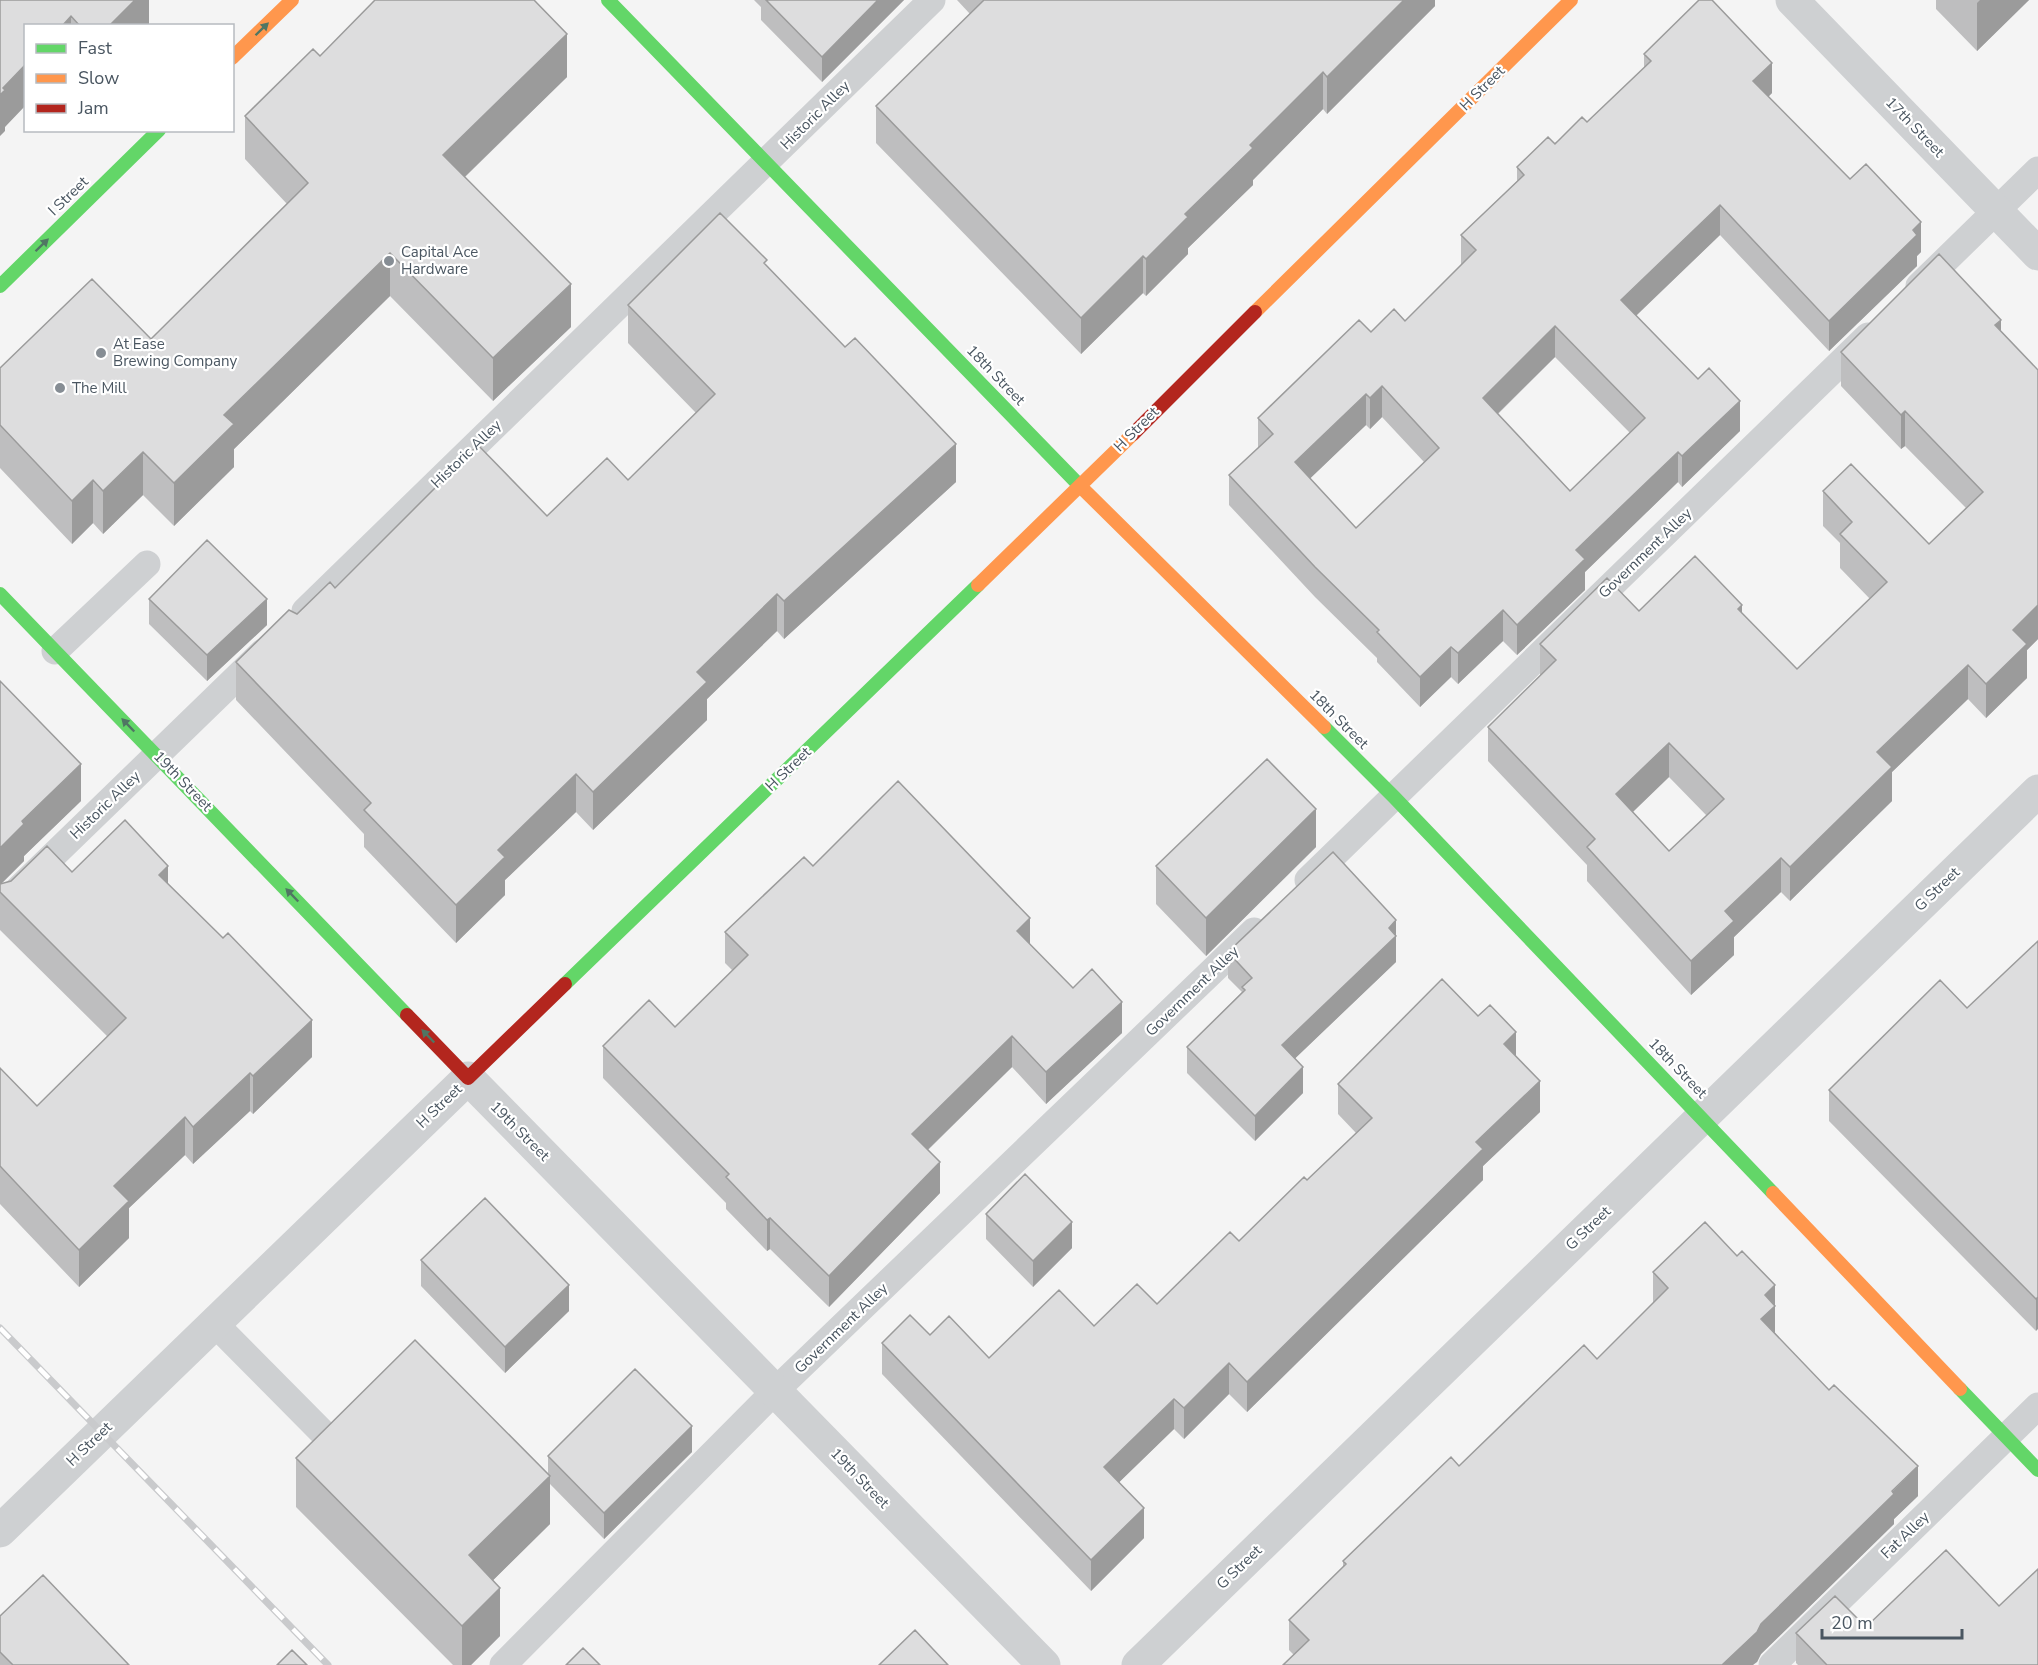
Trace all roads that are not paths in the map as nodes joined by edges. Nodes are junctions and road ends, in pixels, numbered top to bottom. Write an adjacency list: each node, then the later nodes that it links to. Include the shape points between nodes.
1 (292, 0): 6 (street, one-way to 1)
2 (608, 0): 8 (street, 18th Street)
3 (932, 0): 8 (lane, Historic Alley)
4 (1571, 0): 13 (street, H Street)
5 (1792, 0): 10 (street, 17th Street)
6 (234, 56)
7 (157, 132): 12 (street, I Street, one-way to 7)
8 (767, 162): 13 (street, 18th Street); 17 (lane, Historic Alley)
9 (2038, 170): 10 (lane, Government Alley)
10 (1996, 211): 11 (street, 17th Street); 19 (lane, Government Alley)
11 (2038, 254)
12 (0, 286)
13 (1080, 486): 19 (street, 18th Street); 21 (street, H Street)
14 (147, 564): 16 (lane)
15 (0, 594): 16 (street, 19th Street)
16 (55, 651): 17 (street, 19th Street, one-way to 16)
17 (157, 754): 20 (lane, Historic Alley); 21 (street, 19th Street, one-way to 17)
18 (2038, 791): 22 (street, G Street)
19 (1394, 797): 22 (street, 18th Street); 24 (lane, Government Alley)
20 (0, 907)
21 (468, 1078): 23 (street, H Street); 24 (street, 19th Street)
22 (1702, 1118): 27 (street, 18th Street); 32 (street, G Street)
23 (214, 1323): 26 (lane); 29 (street, H Street)
24 (775, 1391): 30 (lane, Government Alley); 31 (street, 19th Street)
25 (2038, 1406): 27 (lane, Fat Alley)
26 (322, 1432)
27 (2007, 1437): 28 (street, 18th Street); 33 (lane, Fat Alley)
28 (2038, 1470)
29 (0, 1531)
30 (503, 1665)
31 (1044, 1665)
32 (1138, 1665)
33 (1772, 1665)

